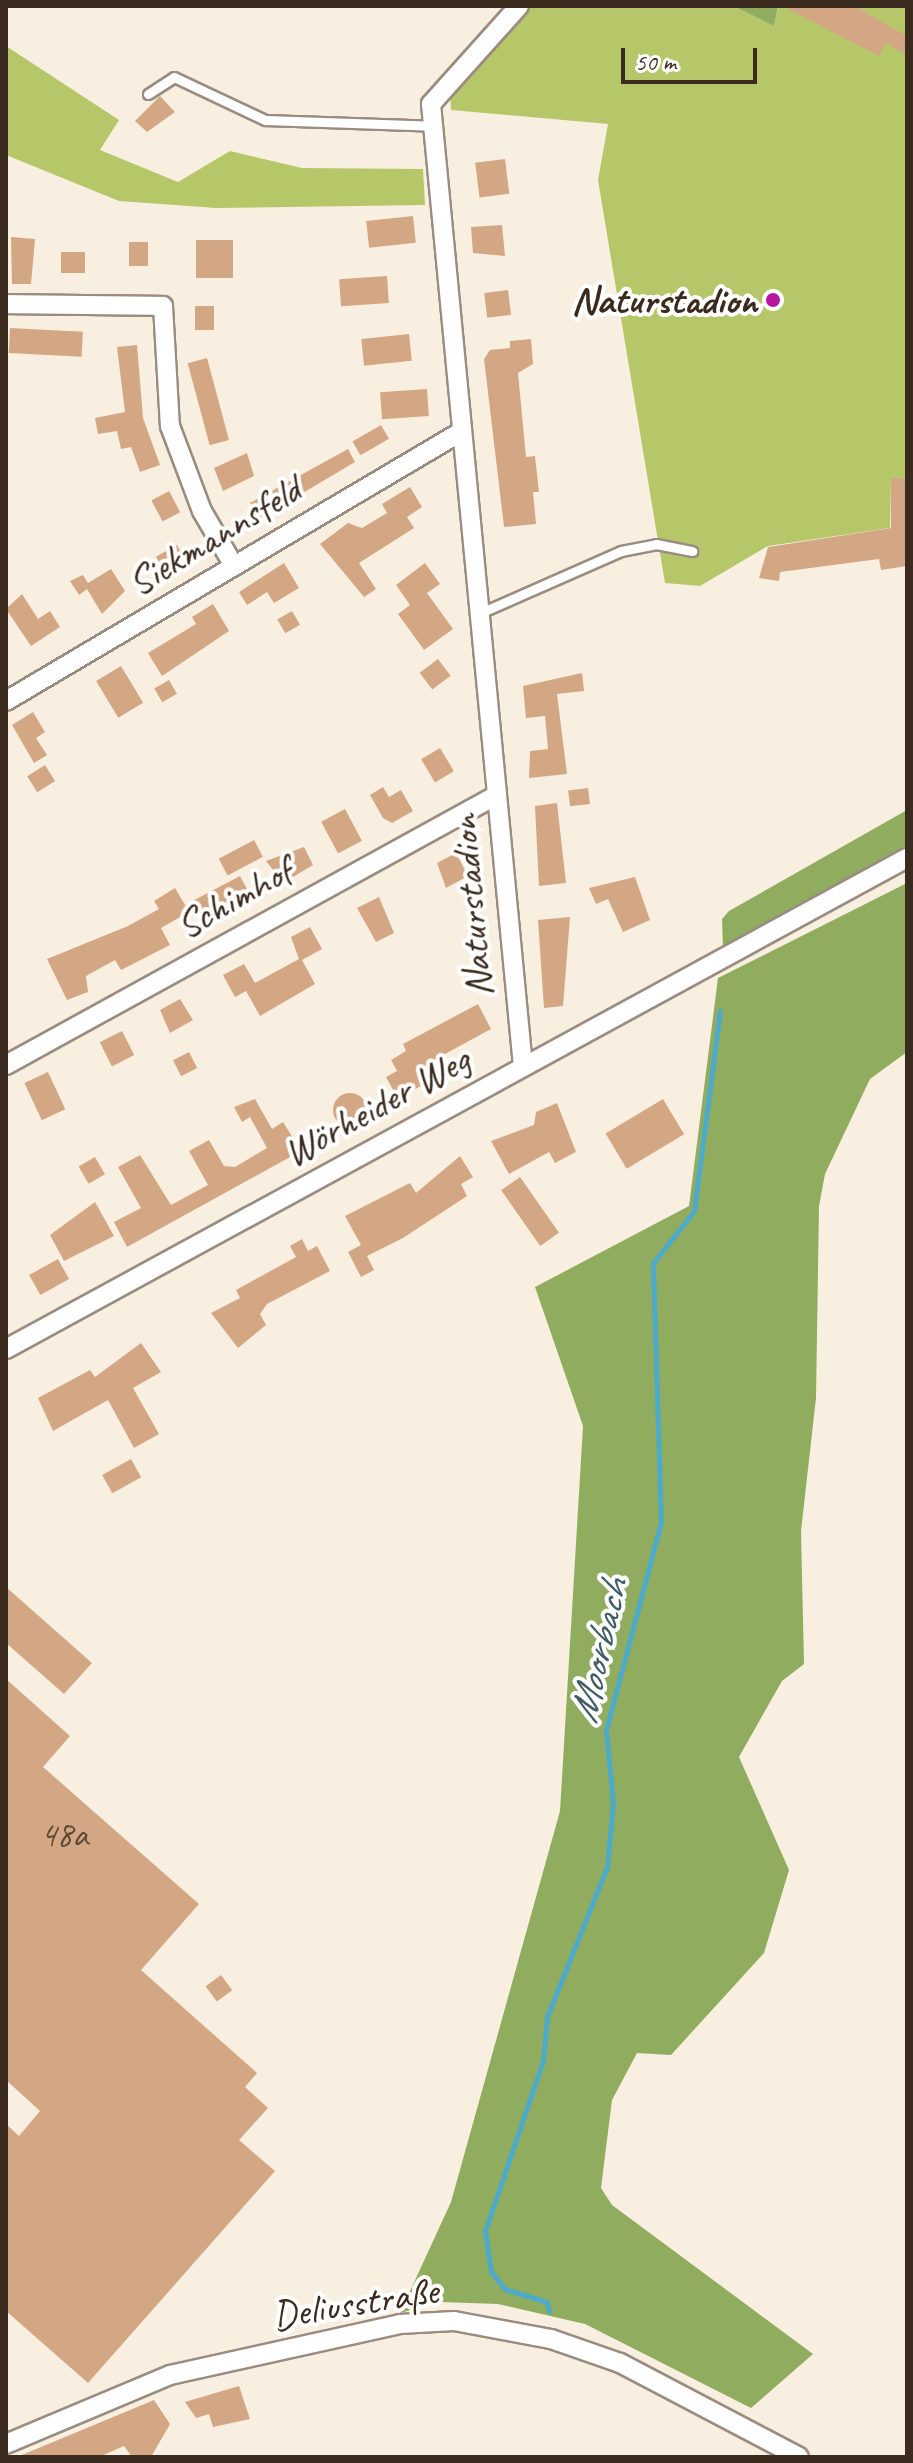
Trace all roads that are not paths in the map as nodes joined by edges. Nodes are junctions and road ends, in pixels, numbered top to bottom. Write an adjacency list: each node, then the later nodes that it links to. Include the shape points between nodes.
1 (519, 6): 3 (street, Naturstadion, via 431,104)
2 (148, 94): 3 (lane, via 174,77 265,120)
3 (433, 126): 5 (street, Naturstadion)
4 (6, 304): 7 (street, via 163,306 170,426 202,511)
5 (459, 433): 7 (street, Siekmannsfeld); 8 (street, Naturstadion)
6 (692, 551): 8 (lane, via 656,544 621,551)
7 (234, 566): 9 (street, Siekmannsfeld)
8 (478, 614): 10 (street, Naturstadion)
9 (6, 701)
10 (497, 795): 12 (street, Schimhof); 13 (street, Naturstadion)
11 (907, 858): 13 (street, Wörheider Weg)
12 (6, 1065)
13 (523, 1067): 14 (street, Wörheider Weg)
14 (6, 1349)
15 (6, 2444): 16 (street, Deliusstraße, via 170,2375 387,2326 454,2321 551,2339 620,2363)
16 (799, 2457)

